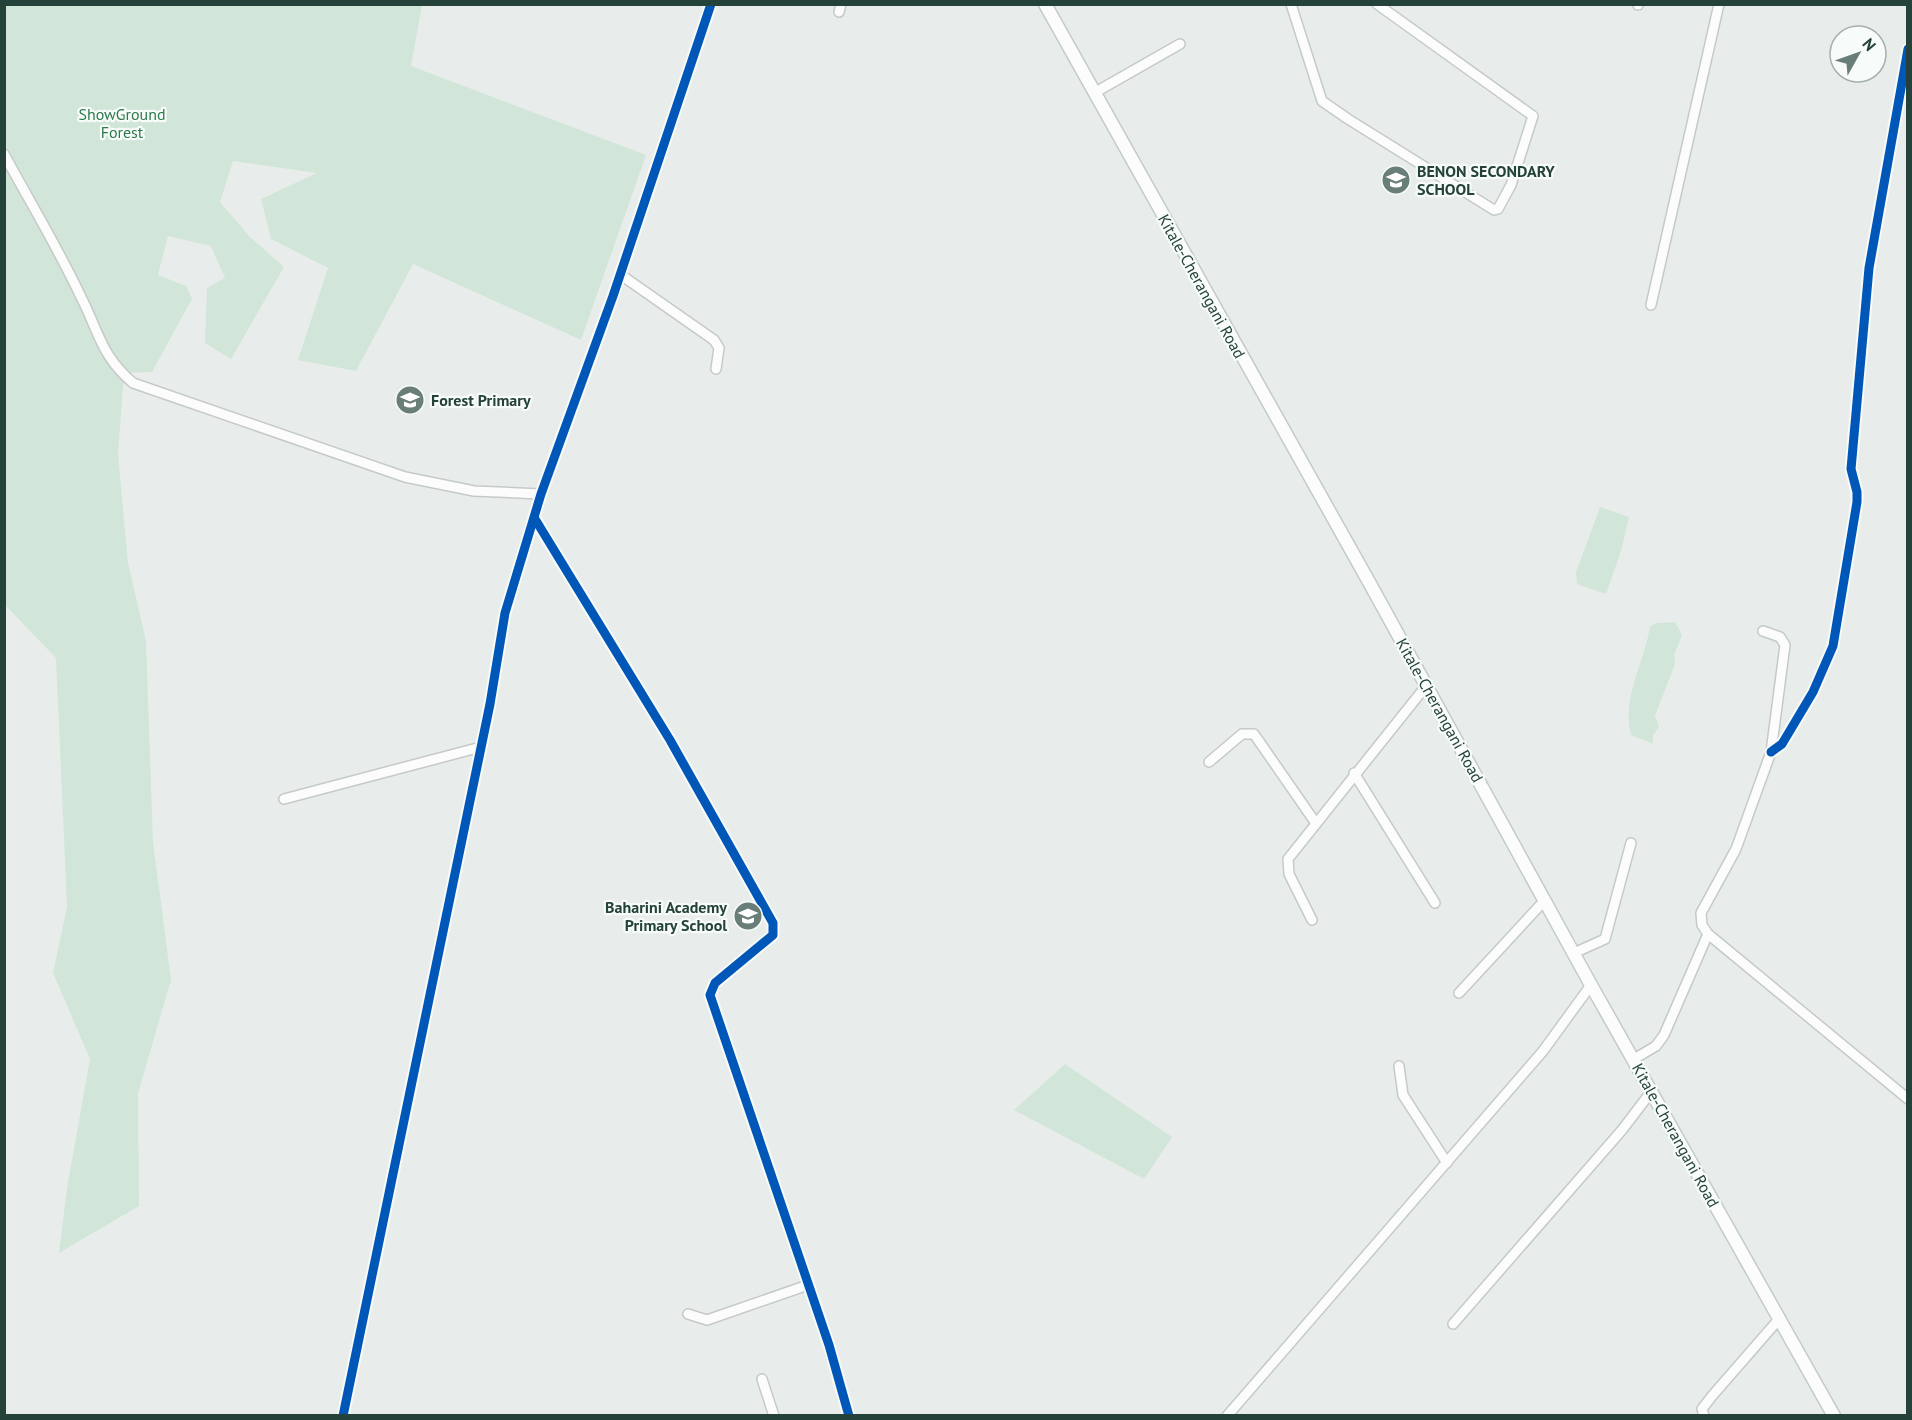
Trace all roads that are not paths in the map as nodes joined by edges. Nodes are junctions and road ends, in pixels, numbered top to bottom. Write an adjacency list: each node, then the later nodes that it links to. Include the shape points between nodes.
1 (711, 4): 10 (street)
2 (1045, 4): 8 (main road, Kitale-Cherangani Road)
3 (1291, 4): 4 (street, via 1318,94 1328,106 1498,209 1511,185 1533,116)
4 (1377, 4)
5 (1719, 4): 11 (street)
6 (1180, 44): 8 (street)
7 (1908, 49): 18 (street, via 1869,268 1851,469 1857,502 1833,646 1813,692 1782,744)
8 (1094, 93): 16 (main road, Kitale-Cherangani Road)
9 (4, 154): 13 (street, via 114,367 133,383 405,477 474,491)
10 (621, 274): 12 (street, via 714,340 719,348); 13 (street)
11 (1651, 304)
12 (716, 369)
13 (541, 494): 14 (street)
14 (535, 519): 17 (street, via 505,613); 36 (street, via 670,740 773,923 773,935 716,983 710,995)
15 (1763, 631): 18 (street, via 1780,637 1785,645)
16 (1426, 686): 20 (street); 24 (main road, Kitale-Cherangani Road)
17 (481, 747): 21 (street); 41 (street)
18 (1771, 752): 27 (street, via 1736,849 1701,913)
19 (1209, 762): 22 (street, via 1242,734 1254,734)
20 (1354, 773): 22 (street); 25 (street)
21 (284, 799)
22 (1315, 822): 26 (street, via 1286,862)
23 (1631, 843): 28 (street, via 1605,939)
24 (1545, 900): 28 (main road, Kitale-Cherangani Road); 30 (street)
25 (1435, 903)
26 (1312, 920)
27 (1708, 934): 31 (street, via 1664,1035 1656,1046); 34 (street)
28 (1574, 953): 29 (main road, Kitale-Cherangani Road)
29 (1591, 985): 31 (main road, Kitale-Cherangani Road); 35 (street, via 1543,1051)
30 (1460, 993)
31 (1634, 1059): 33 (main road, Kitale-Cherangani Road)
32 (1399, 1066): 35 (street, via 1403,1095)
33 (1651, 1092): 38 (main road, Kitale-Cherangani Road); 39 (street)
34 (1908, 1099)
35 (1447, 1163): 44 (street)
36 (808, 1285): 37 (street, via 707,1320); 43 (street, via 830,1344)
37 (687, 1314)
38 (1780, 1318): 45 (street, via 1712,1396 1702,1409); 46 (main road, Kitale-Cherangani Road)
39 (1453, 1324)
40 (762, 1379): 42 (street)
41 (343, 1416)
42 (774, 1416)
43 (849, 1416)
44 (1227, 1416)
45 (1704, 1416)
46 (1834, 1416)

